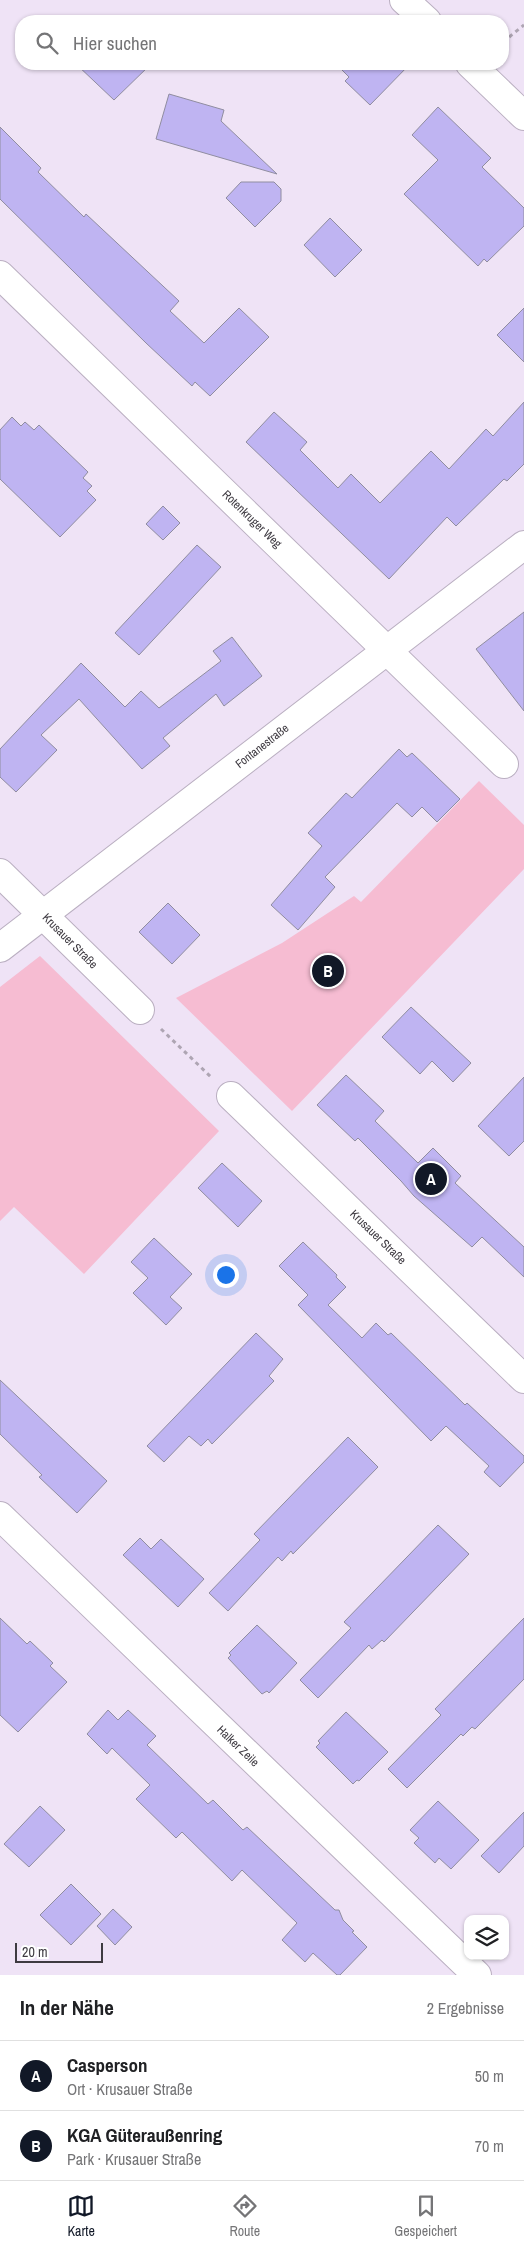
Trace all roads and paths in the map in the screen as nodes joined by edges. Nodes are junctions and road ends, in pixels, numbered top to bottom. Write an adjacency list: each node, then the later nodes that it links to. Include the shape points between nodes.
1 (404, 0): 2 (street)
2 (420, 15)
3 (524, 25): 4 (path)
4 (509, 37)
5 (476, 70): 6 (street)
6 (524, 116)
7 (0, 275): 9 (street, Rotenkruger Weg)
8 (524, 545): 9 (street, Fontanestraße)
9 (386, 650): 10 (street, Rotenkruger Weg); 12 (street, Fontanestraße)
10 (504, 764)
11 (0, 873): 12 (street, Krusauer Straße)
12 (44, 915): 13 (street, Fontanestraße); 14 (street, Krusauer Straße)
13 (0, 948)
14 (140, 1010): 15 (path)
15 (231, 1096): 16 (street, Krusauer Straße)
16 (524, 1379)
17 (0, 1516): 18 (street, Halker Zeile)
18 (477, 1975)

